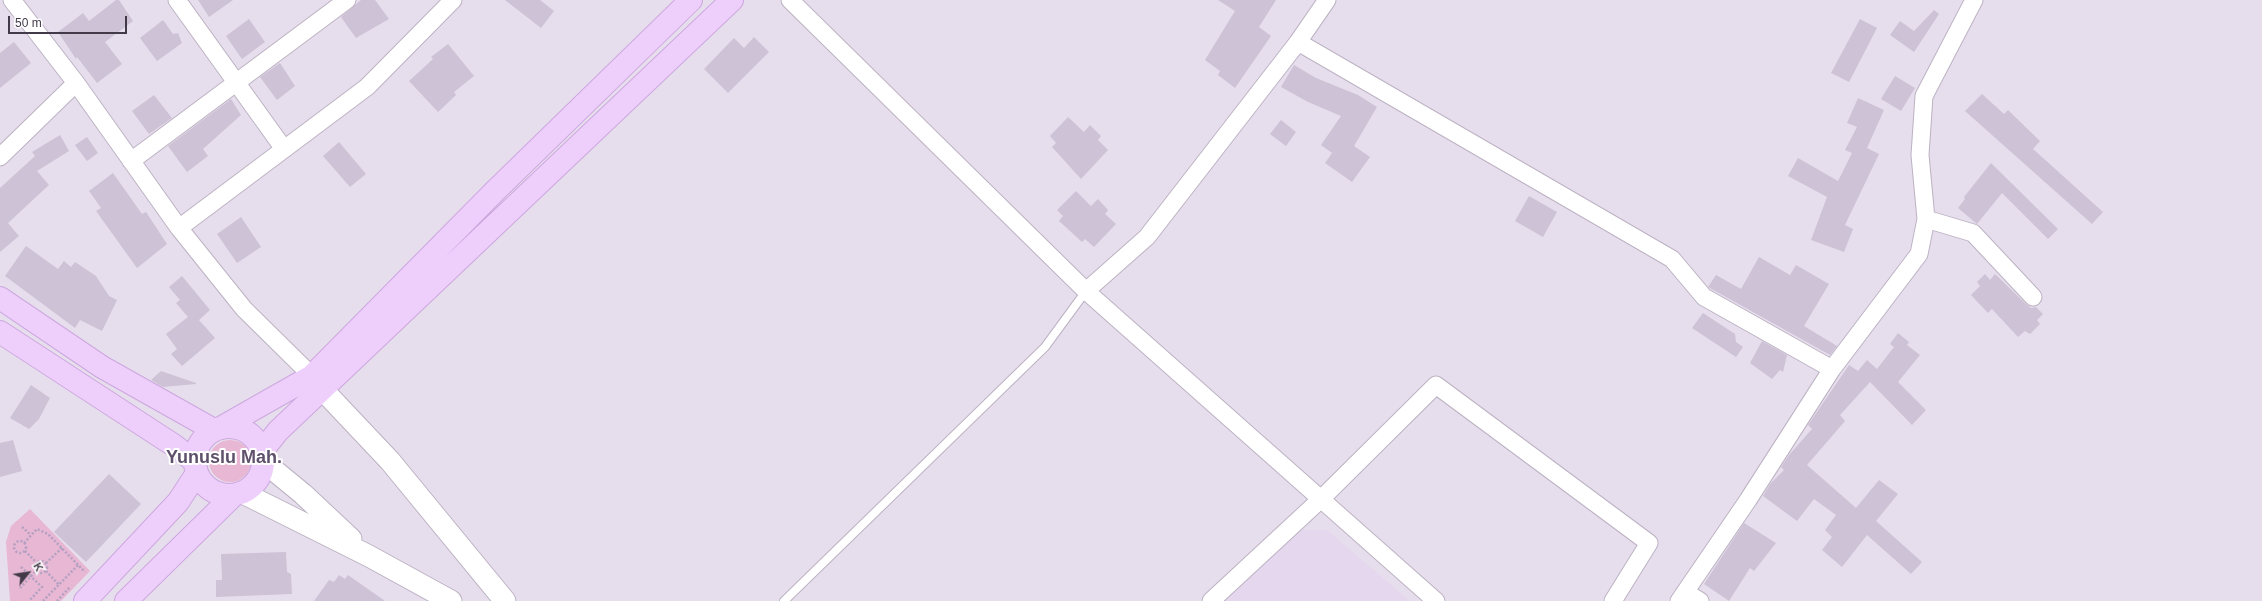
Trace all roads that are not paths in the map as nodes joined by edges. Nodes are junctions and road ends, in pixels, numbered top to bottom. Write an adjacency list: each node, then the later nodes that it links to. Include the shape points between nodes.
1 (12, 0): 12 (street)
2 (177, 0): 11 (street)
3 (347, 0): 11 (street)
4 (453, 0): 13 (street, via 367,87)
5 (691, 0): 23 (main road, via 500,185)
6 (732, 0): 23 (main road)
7 (790, 0): 18 (street)
8 (1327, 0): 10 (street)
9 (1974, 0): 16 (street, via 1924,96 1920,155)
10 (1298, 42): 18 (street, via 1147,237); 22 (street, via 1672,259 1704,297)
11 (237, 82): 13 (street); 15 (street)
12 (76, 83): 14 (street); 15 (street)
13 (284, 149): 17 (street)
14 (0, 157)
15 (131, 160): 17 (street)
16 (1926, 219): 19 (street, via 1973,233); 22 (street, via 1919,254)
17 (179, 228): 23 (street, via 244,309)
18 (1086, 291): 28 (street); 35 (lane, via 1046,346)
19 (2033, 297)
20 (0, 298): 24 (main road, via 102,367)
21 (0, 332): 26 (main road, via 174,446)
22 (1832, 369): 31 (street, via 1748,500)
23 (317, 383): 24 (main road); 25 (main road, via 278,431); 34 (street, via 390,461)
24 (219, 428): 25 (main road, via 237,427 248,431 257,439); 26 (main road, via 204,436 198,446)
25 (263, 456): 27 (main road, via 258,480); 29 (street)
26 (196, 468): 27 (main road, via 205,486 214,492); 30 (main road, via 178,502)
27 (238, 494): 29 (street); 32 (main road)
28 (1321, 499): 36 (street); 37 (street); 38 (street, via 1436,385 1649,543)
29 (369, 556): 33 (street)
30 (78, 594)
31 (1682, 596): 39 (street)
32 (126, 601)
33 (451, 601)
34 (505, 601)
35 (784, 601)
36 (1211, 601)
37 (1436, 601)
38 (1614, 601)
39 (1700, 601)

